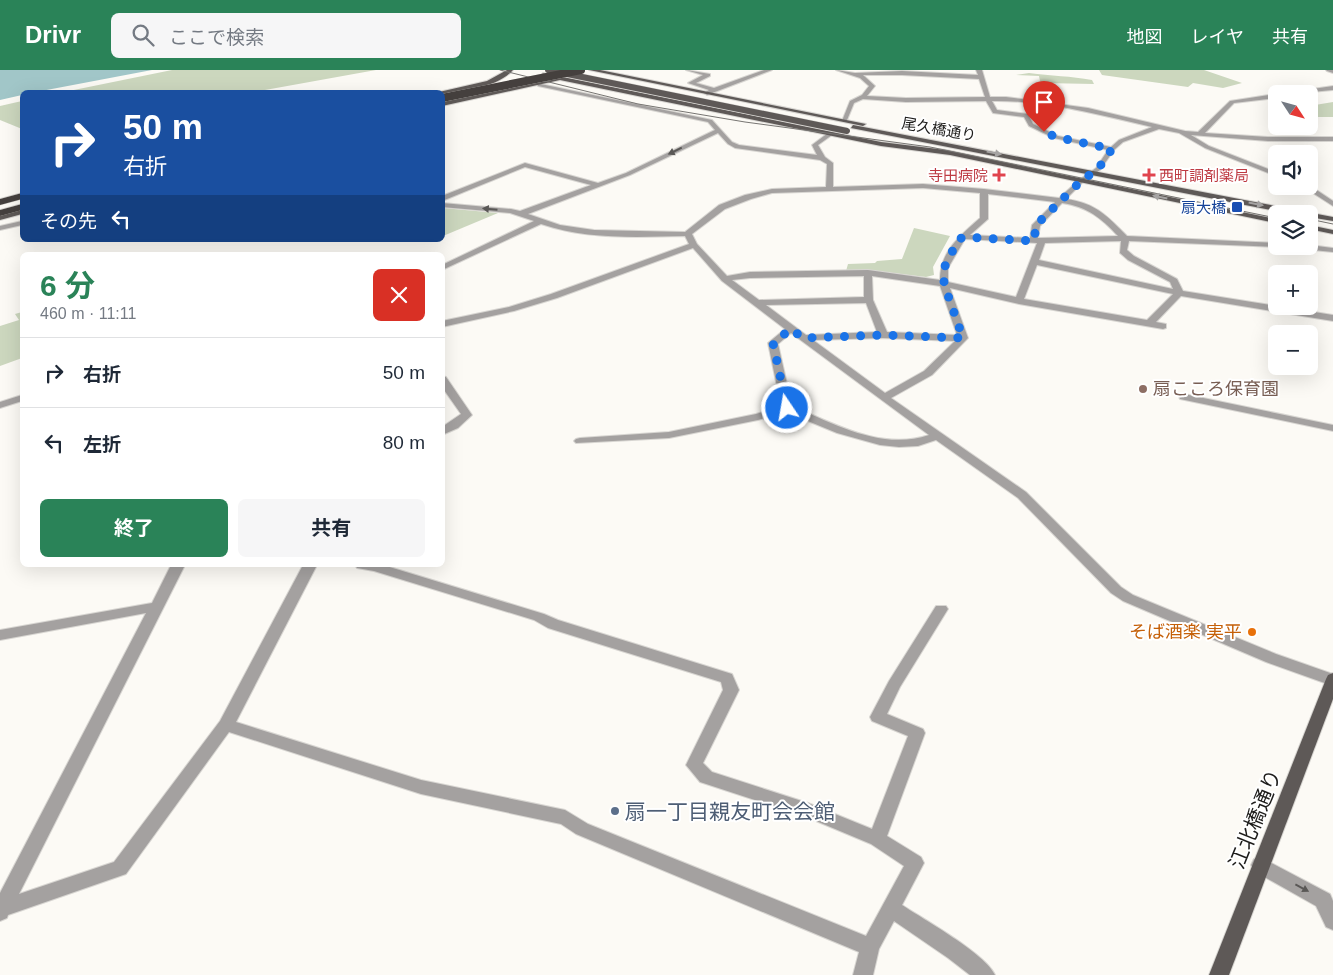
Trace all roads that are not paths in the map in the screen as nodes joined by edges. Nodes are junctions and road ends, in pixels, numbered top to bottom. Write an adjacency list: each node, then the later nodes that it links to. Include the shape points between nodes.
1 (510, 70): 23 (main road, via 508,74 492,80)
2 (548, 70): 34 (main road, 尾久橋通り, bridge)
3 (564, 70): 13 (main road)
4 (568, 70): 34 (main road, 尾久橋通り, bridge)
5 (581, 70): 25 (highway, bridge)
6 (599, 70): 16 (main road); 22 (main road)
7 (690, 70): 20 (street, via 708,75 691,83)
8 (769, 70): 20 (street)
9 (839, 70): 15 (street)
10 (892, 70): 14 (street, via 921,75); 15 (street)
11 (1329, 70): 12 (street)
12 (1333, 71)
13 (542, 72): 16 (main road); 19 (highway); 24 (main road)
14 (979, 73): 28 (street)
15 (856, 74): 26 (street, via 872,86)
16 (563, 79): 17 (main road); 30 (main road)
17 (538, 84): 29 (main road); 31 (street)
18 (1333, 88): 21 (street)
19 (442, 90)
20 (714, 90): 22 (street)
21 (1318, 90)
22 (707, 93): 32 (main road)
23 (445, 94)
24 (445, 94)
25 (445, 94)
26 (861, 97): 28 (street); 32 (street, via 852,102)
27 (1268, 97): 38 (street, via 1232,102)
28 (988, 99): 33 (street, via 1055,105); 41 (street, via 996,112 1026,115 1031,125 1056,137)
29 (445, 103)
30 (713, 109): 31 (street); 37 (main road)
31 (694, 118): 35 (street, via 710,122)
32 (844, 120): 40 (main road)
33 (1159, 127): 36 (street); 41 (street, via 1121,141)
34 (850, 129): 40 (main road, 尾久橋通り); 42 (main road, 尾久橋通り)
35 (719, 130): 43 (street, via 730,144 738,147); 47 (street, one-way to 47)
36 (1181, 132): 38 (street); 44 (street, via 1207,147)
37 (830, 134): 42 (main road); 43 (street, via 815,145)
38 (1200, 134): 39 (street)
39 (1333, 139)
40 (946, 144): 45 (main road, 尾久橋通り, one-way to 45)
41 (1112, 149): 45 (street)
42 (950, 153): 46 (main road, 尾久橋通り)
43 (822, 158): 48 (street, via 830,163)
44 (1268, 171)
45 (1094, 172): 46 (street); 57 (main road, 尾久橋通り, one-way to 57)
46 (1081, 181): 53 (street); 64 (main road, 尾久橋通り, one-way to 46)
47 (599, 185): 52 (street, via 525,165); 61 (street)
48 (829, 188): 49 (street, via 923,186); 71 (street, via 772,191 734,201 705,218)
49 (984, 191): 53 (street); 72 (street, via 984,219)
50 (1318, 194): 55 (street)
51 (20, 197): 54 (highway)
52 (445, 199)
53 (1061, 200): 73 (street, via 1091,208); 74 (street, via 1036,225)
54 (0, 202)
55 (1333, 204)
56 (445, 205): 61 (street, one-way to 56)
57 (1268, 207)
58 (20, 208): 59 (highway)
59 (0, 213)
60 (20, 213): 63 (main road)
61 (520, 214): 66 (street)
62 (1318, 217): 65 (main road)
63 (0, 218)
64 (1268, 219)
65 (1333, 220)
66 (539, 222): 71 (street, via 618,234); 80 (street)
67 (20, 223): 68 (street)
68 (0, 228)
69 (1318, 229): 70 (main road)
70 (1333, 232)
71 (688, 234): 75 (street)
72 (963, 237): 74 (street); 83 (street, via 958,240 944,268)
73 (1125, 238): 74 (street); 76 (street); 84 (street, via 1123,251 1174,281)
74 (1038, 241): 79 (street)
75 (694, 245): 82 (street); 89 (street, via 554,296)
76 (1268, 245)
77 (1318, 248): 78 (street)
78 (1333, 250)
79 (1034, 262): 84 (street); 86 (street)
80 (445, 267)
81 (868, 273): 82 (street, via 750,275); 83 (street); 85 (street)
82 (725, 279): 87 (street)
83 (944, 284): 86 (street); 95 (street)
84 (1179, 293): 88 (street); 90 (street)
85 (869, 300): 87 (street); 93 (street)
86 (1018, 301): 90 (street)
87 (758, 303): 92 (street)
88 (1333, 318)
89 (445, 323)
90 (1150, 323): 91 (street)
91 (1163, 326)
92 (791, 329): 94 (street); 101 (street, via 773,343)
93 (883, 335): 94 (street); 95 (street)
94 (803, 338): 98 (street)
95 (963, 338): 98 (street, via 928,373)
96 (445, 383): 103 (street, via 468,415)
97 (1184, 397): 102 (street)
98 (884, 398): 104 (street)
99 (20, 399): 100 (street)
100 (0, 405)
101 (787, 408): 104 (street, via 854,436 891,443 924,442); 105 (street, via 669,435)
102 (1333, 428)
103 (445, 430)
104 (936, 436): 112 (street, via 1022,495 1116,590 1128,598 1271,658)
105 (580, 441)
106 (177, 567): 109 (street)
107 (309, 567): 113 (street)
108 (375, 567): 114 (street, via 727,678 731,690 694,765 706,777 808,810)
109 (155, 607): 111 (street); 117 (street)
110 (941, 609): 114 (street, via 878,717 917,733)
111 (0, 635)
112 (1333, 680): 115 (main road, 江北橋通り)
113 (226, 725): 117 (street, via 120,868); 119 (street, via 421,787 565,817 582,830)
114 (877, 838): 116 (street, via 916,863)
115 (1260, 865): 118 (street, one-way to 118, via 1323,900); 122 (main road, 江北橋通り)
116 (891, 908): 119 (street); 121 (street)
117 (1, 910)
118 (1333, 921)
119 (870, 948): 120 (street)
120 (863, 975)
121 (985, 975)
122 (1219, 975)

